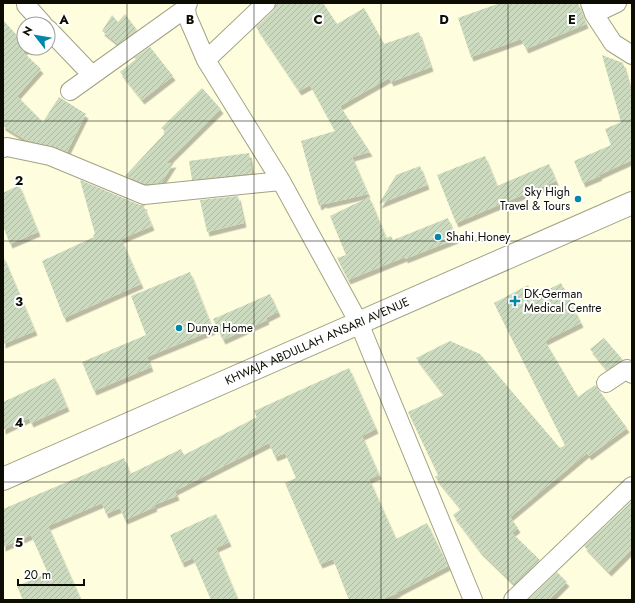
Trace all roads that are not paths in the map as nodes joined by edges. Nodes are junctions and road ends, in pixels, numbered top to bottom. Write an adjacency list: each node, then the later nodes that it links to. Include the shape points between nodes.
1 (266, 3): 9 (street)
2 (617, 3): 5 (street)
3 (26, 5): 6 (street)
4 (187, 6): 9 (street, via 187,16); 10 (street)
5 (592, 9): 8 (street, via 613,43)
6 (36, 16)
7 (56, 37): 10 (street)
8 (632, 55)
9 (206, 60): 13 (street)
10 (92, 75): 11 (street)
11 (70, 91)
12 (3, 148): 13 (street, via 50,156 144,195)
13 (281, 182): 15 (street)
14 (632, 203): 15 (main road, KHWAJA ABDULLAH ANSARI AVENUE)
15 (359, 323): 18 (main road, KHWAJA ABDULLAH ANSARI AVENUE); 20 (street)
16 (632, 374): 17 (street, via 627,369)
17 (606, 383)
18 (3, 479)
19 (632, 486): 21 (street)
20 (473, 600)
21 (513, 600)

